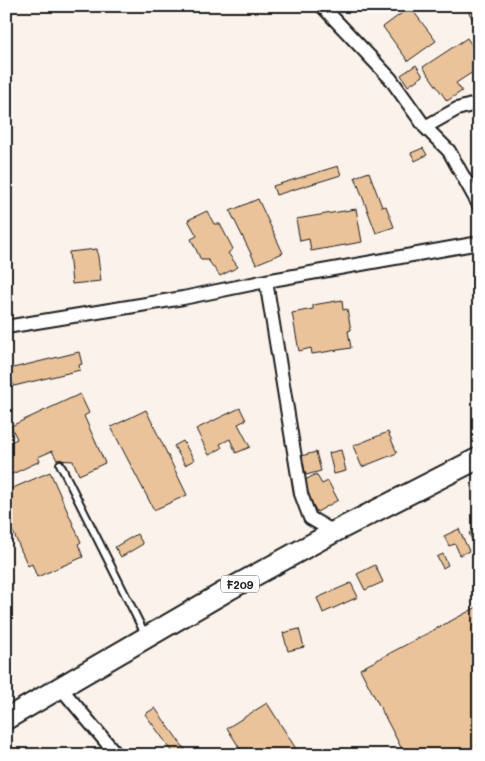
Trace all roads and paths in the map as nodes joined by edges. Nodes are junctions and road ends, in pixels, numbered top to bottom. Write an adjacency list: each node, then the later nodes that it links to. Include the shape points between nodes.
1 (322, 6): 3 (street, via 390,78)
2 (479, 103): 3 (street, via 457,110)
3 (425, 127): 4 (street, via 449,152)
4 (479, 205)
5 (479, 243): 6 (street)
6 (266, 281): 7 (street); 10 (street, via 301,494 310,518)
7 (6, 327)
8 (479, 458): 10 (main road, F209)
9 (60, 464): 11 (lane)
10 (334, 532): 11 (main road, F209)
11 (146, 637): 12 (main road, F209)
12 (60, 687): 13 (main road, F209); 14 (street)
13 (6, 719)
14 (117, 755)

